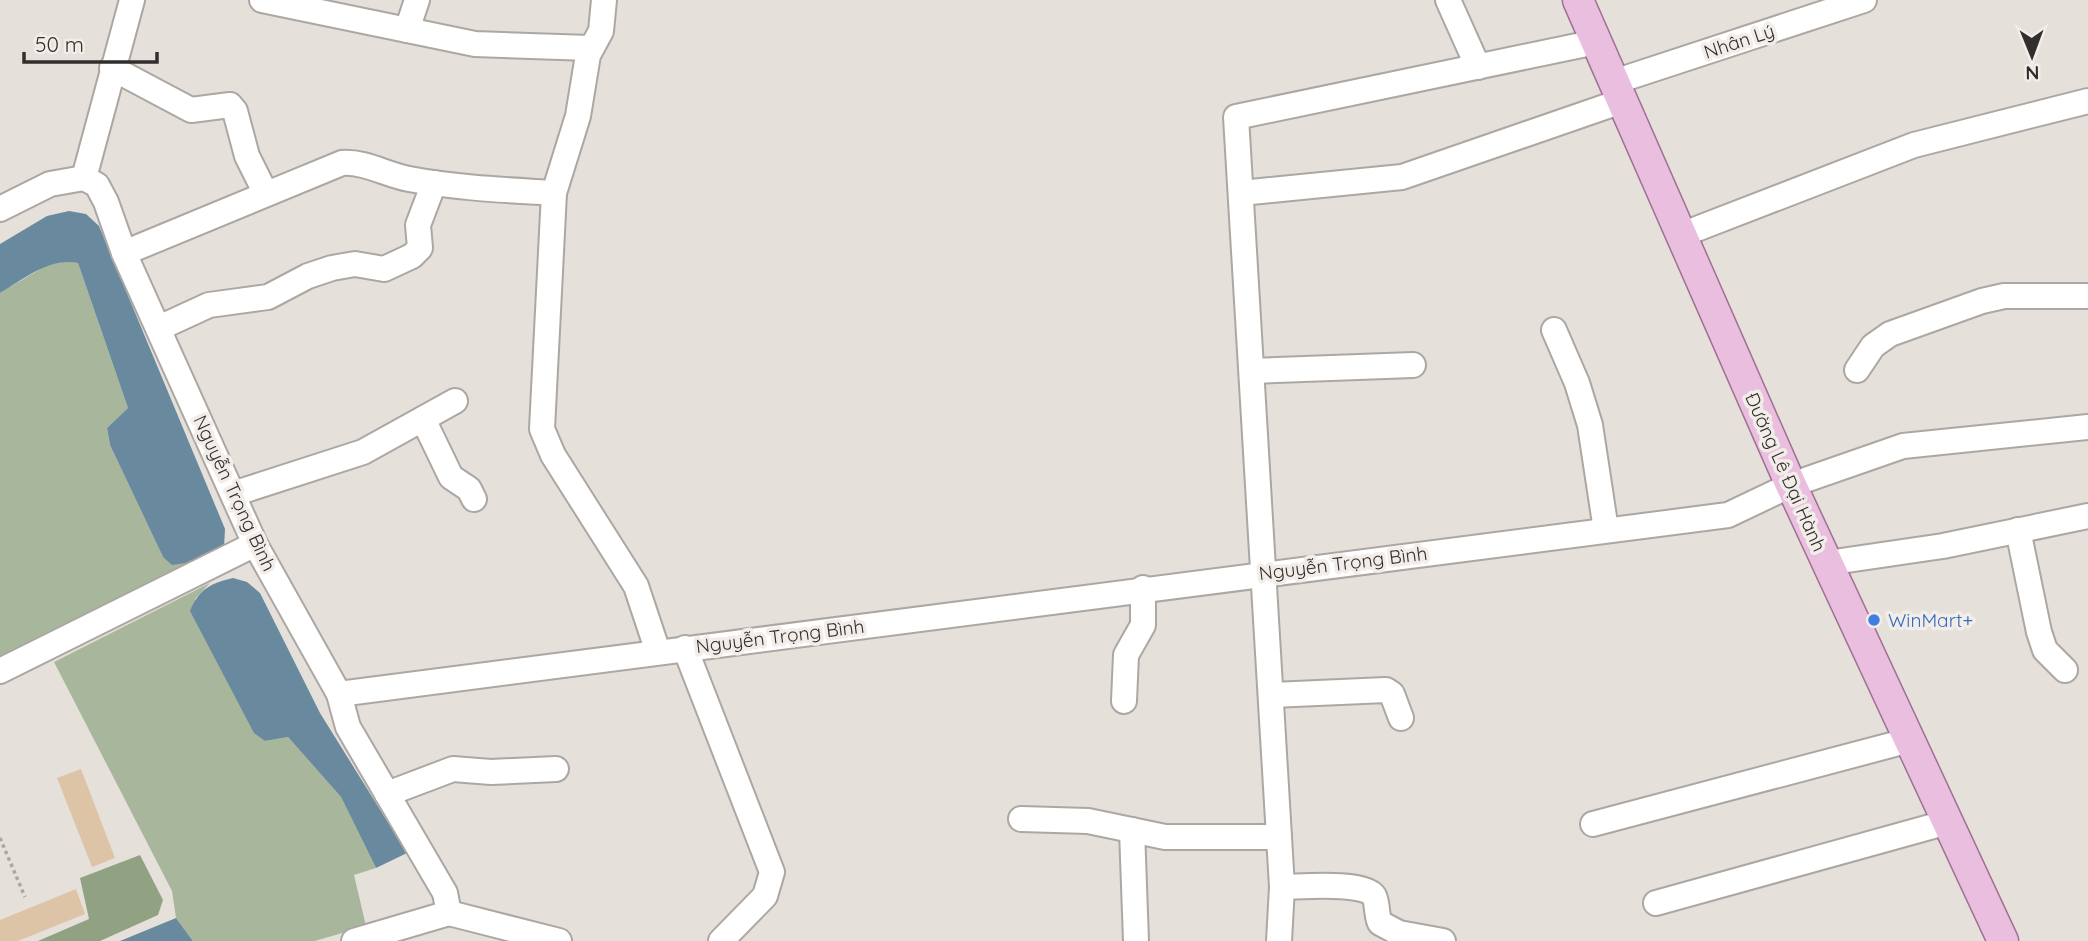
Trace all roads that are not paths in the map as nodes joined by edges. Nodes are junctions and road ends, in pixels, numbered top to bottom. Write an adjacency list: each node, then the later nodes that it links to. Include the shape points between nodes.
1 (132, 0): 12 (street)
2 (267, 0): 8 (street)
3 (417, 0): 8 (street)
4 (604, 0): 10 (street, via 601,31)
5 (1448, 0): 11 (street)
6 (1859, 1): 13 (street, Nhân Lý)
7 (1579, 2): 9 (main road, Đường Lê Đại Hành)
8 (407, 30): 10 (street, via 475,44)
9 (1597, 42): 11 (street); 13 (main road, Đường Lê Đại Hành)
10 (590, 48): 18 (street, via 578,116)
11 (1478, 67): 19 (street, via 1236,117)
12 (112, 68): 15 (street); 17 (street, via 191,110 230,105)
13 (1618, 92): 19 (street, Nhân Lý, via 1402,177); 21 (main road, Đường Lê Đại Hành)
14 (2088, 102): 21 (street, via 1914,145)
15 (84, 178): 20 (street, via 50,184); 22 (street, Nguyễn Trọng Bình, via 97,185)
16 (434, 183): 17 (street, via 349,162); 18 (street); 24 (street, via 418,225 420,248 412,256 384,269 355,264 332,268 268,298 209,305)
17 (265, 191): 22 (street)
18 (554, 193): 43 (street, via 544,436 636,586)
19 (1241, 193): 28 (street)
20 (0, 209)
21 (1681, 235): 32 (main road, Đường Lê Đại Hành)
22 (124, 253): 24 (street, Nguyễn Trọng Bình)
23 (2088, 296): 27 (street, via 2004,296 1982,301 1890,334 1873,346)
24 (159, 328): 33 (street, Nguyễn Trọng Bình)
25 (1554, 330): 36 (street, via 1590,425)
26 (1413, 365): 28 (street)
27 (1857, 370)
28 (1252, 371): 40 (street)
29 (455, 401): 30 (street)
30 (423, 419): 33 (street, via 363,453); 34 (street, via 451,477 469,489)
31 (2088, 427): 32 (street, Nguyễn Trọng Bình, via 1903,446)
32 (1791, 485): 36 (street, Nguyễn Trọng Bình, via 1728,515); 39 (main road, Đường Lê Đại Hành)
33 (233, 494): 38 (street, Nguyễn Trọng Bình)
34 (474, 499)
35 (2088, 516): 37 (street)
36 (1606, 530): 40 (street, Nguyễn Trọng Bình)
37 (2018, 530): 39 (street); 44 (street, via 2045,650)
38 (255, 544): 45 (street); 46 (street, Nguyễn Trọng Bình)
39 (1827, 563): 50 (main road, Đường Lê Đại Hành)
40 (1265, 573): 41 (street, Nguyễn Trọng Bình); 47 (street)
41 (1143, 589): 42 (street, Nguyễn Trọng Bình); 48 (street, via 1143,625 1126,655)
42 (685, 648): 43 (street, Nguyễn Trọng Bình); 64 (street, via 772,872 765,896)
43 (658, 652): 46 (street, Nguyễn Trọng Bình)
44 (2065, 670)
45 (0, 671)
46 (339, 694): 52 (street, via 348,727)
47 (1272, 695): 49 (street, via 1386,690); 57 (street)
48 (1124, 701)
49 (1401, 718)
50 (1910, 740): 54 (main road, Đường Lê Đại Hành); 55 (street)
51 (556, 769): 52 (street, via 453,769)
52 (387, 794): 60 (street, via 445,893)
53 (1021, 819): 56 (street, via 1088,821)
54 (1948, 822): 59 (street); 68 (main road, Đường Lê Đại Hành)
55 (1593, 824)
56 (1132, 830): 57 (street, via 1191,839); 65 (street)
57 (1279, 837): 58 (street)
58 (1282, 887): 66 (street); 67 (street, via 1365,890 1374,897 1380,923 1389,929)
59 (1656, 903)
60 (449, 913): 61 (street); 63 (street)
61 (387, 936): 62 (street)
62 (354, 941)
63 (559, 941)
64 (721, 941)
65 (1136, 941)
66 (1279, 941)
67 (1443, 941)
68 (2003, 941)

